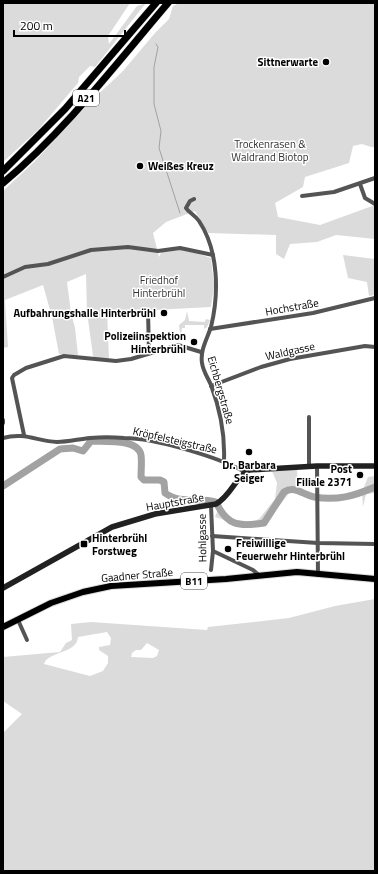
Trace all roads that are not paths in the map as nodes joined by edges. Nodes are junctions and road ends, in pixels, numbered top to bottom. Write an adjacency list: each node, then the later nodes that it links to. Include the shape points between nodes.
1 (156, 3): 3 (highway, A21, via 65,109)
2 (168, 3): 5 (highway, A21, via 69,117)
3 (3, 171)
4 (375, 178): 6 (street)
5 (3, 183)
6 (360, 184): 7 (street, via 334,192); 9 (street, via 365,198)
7 (302, 196)
8 (194, 199): 10 (street, Eichbergstraße, via 186,208 198,219)
9 (375, 204)
10 (213, 255): 11 (street, via 180,248 158,251 128,247 91,250 48,264 26,267); 14 (street, Eichbergstraße, via 216,280)
11 (3, 277)
12 (375, 298): 14 (street, Hochstraße, via 313,313)
13 (148, 311): 17 (street)
14 (210, 328): 16 (street, Eichbergstraße)
15 (375, 347): 18 (street, Waldgasse, via 365,346 290,359)
16 (201, 352): 17 (street, via 178,345); 18 (street, Eichbergstraße, via 204,369)
17 (149, 353): 20 (street, via 116,361 64,356 26,368 14,375 12,378)
18 (212, 386): 22 (street, Eichbergstraße, via 223,429)
19 (309, 417): 23 (street)
20 (24, 435): 21 (street, Kröpfelsteigstraße); 22 (street, Kröpfelsteigstraße, via 56,442 126,438)
21 (3, 438)
22 (224, 460): 26 (street)
23 (309, 466): 24 (main road); 26 (main road, via 254,469)
24 (316, 466): 25 (main road); 29 (street)
25 (375, 466)
26 (245, 472): 27 (main road, Hauptstraße, via 225,499)
27 (214, 505): 28 (street, Hohlgasse); 36 (main road, Hauptstraße, via 155,514 112,527)
28 (212, 536): 29 (street); 31 (street, Hohlgasse)
29 (318, 543): 30 (street); 33 (street)
30 (375, 544)
31 (213, 551): 32 (street, Hohlgasse); 34 (street)
32 (211, 570)
33 (318, 575): 34 (main road, Gaadner Straße / B11, via 297,572); 35 (main road, Gaadner Straße / B11)
34 (261, 576): 37 (main road, Gaadner Straße / B11, via 100,588 51,604)
35 (375, 579)
36 (3, 588)
37 (18, 620): 38 (main road, Gaadner Straße / B11); 39 (street)
38 (3, 627)
39 (26, 638)

